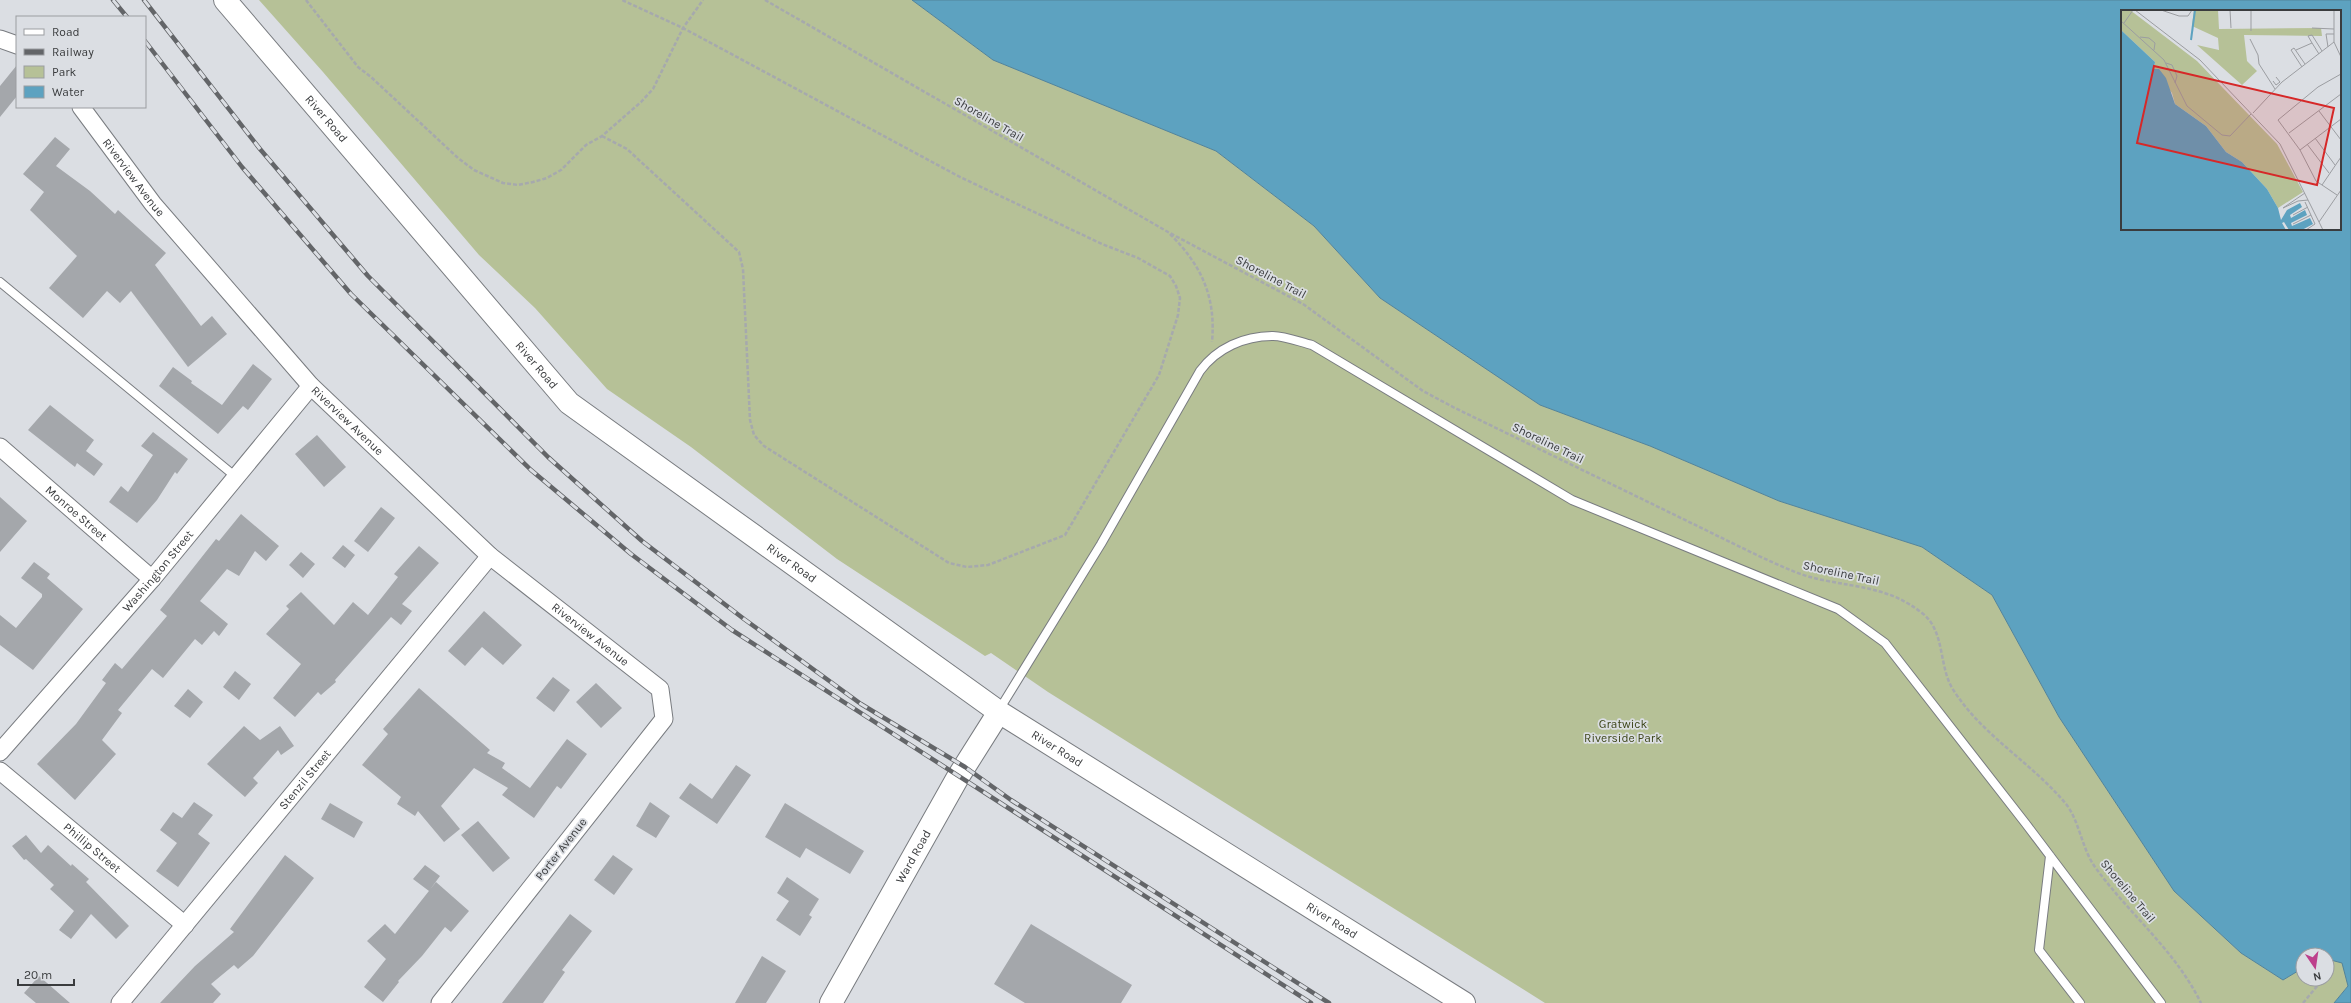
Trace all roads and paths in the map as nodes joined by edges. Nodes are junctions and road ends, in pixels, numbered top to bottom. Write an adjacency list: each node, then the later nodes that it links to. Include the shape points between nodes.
1 (225, 0): 20 (main road, River Road, via 569,403)
2 (306, 0): 10 (path, via 358,67 458,158 490,178 518,185 548,178 561,170 586,145)
3 (622, 0): 6 (path)
4 (703, 0): 6 (path)
5 (765, 0): 11 (path, Shoreline Trail)
6 (683, 28): 10 (path, via 653,89); 10 (path, via 960,177 1102,244 1138,258 1170,276 1180,298 1178,315 1159,375 1065,535 988,565 968,566 950,563 764,446 754,435 750,420 743,270 739,252 627,149)
7 (0, 39): 8 (street)
8 (16, 45)
9 (81, 108): 14 (street, Riverview Avenue, via 158,210)
10 (602, 136)
11 (1168, 232): 13 (path, via 1188,252 1208,291 1213,324); 32 (path, Shoreline Trail, via 1302,304 1423,391 1453,407 1761,558 1799,574 1902,598 1924,614 1936,630 1953,691 1976,720 2067,806 2094,866 2170,953)
12 (0, 282): 16 (lane)
13 (1210, 357): 20 (lane); 23 (lane, via 1242,340 1274,336 1312,345 1572,500 1838,609 1885,643)
14 (311, 386): 16 (street, Washington Street); 17 (street, Riverview Avenue)
15 (0, 447): 18 (street, Monroe Street)
16 (236, 477): 18 (street, Washington Street)
17 (490, 556): 19 (street, Riverview Avenue); 24 (street, Stenzil Street)
18 (152, 579): 21 (street, Washington Street)
19 (660, 689): 27 (street, Porter Avenue, via 664,719)
20 (999, 712): 28 (main road, Ward Road, via 958,777); 29 (main road, River Road)
21 (0, 752)
22 (0, 771): 24 (street, Phillip Street)
23 (2050, 856): 30 (lane, via 2039,950); 31 (lane)
24 (185, 925): 26 (street, Stenzil Street)
25 (2316, 987): 33 (path)
26 (120, 1003)
27 (440, 1003)
28 (831, 1003)
29 (1464, 1003)
30 (2080, 1003)
31 (2162, 1003)
32 (2201, 1003)
33 (2303, 1003)

